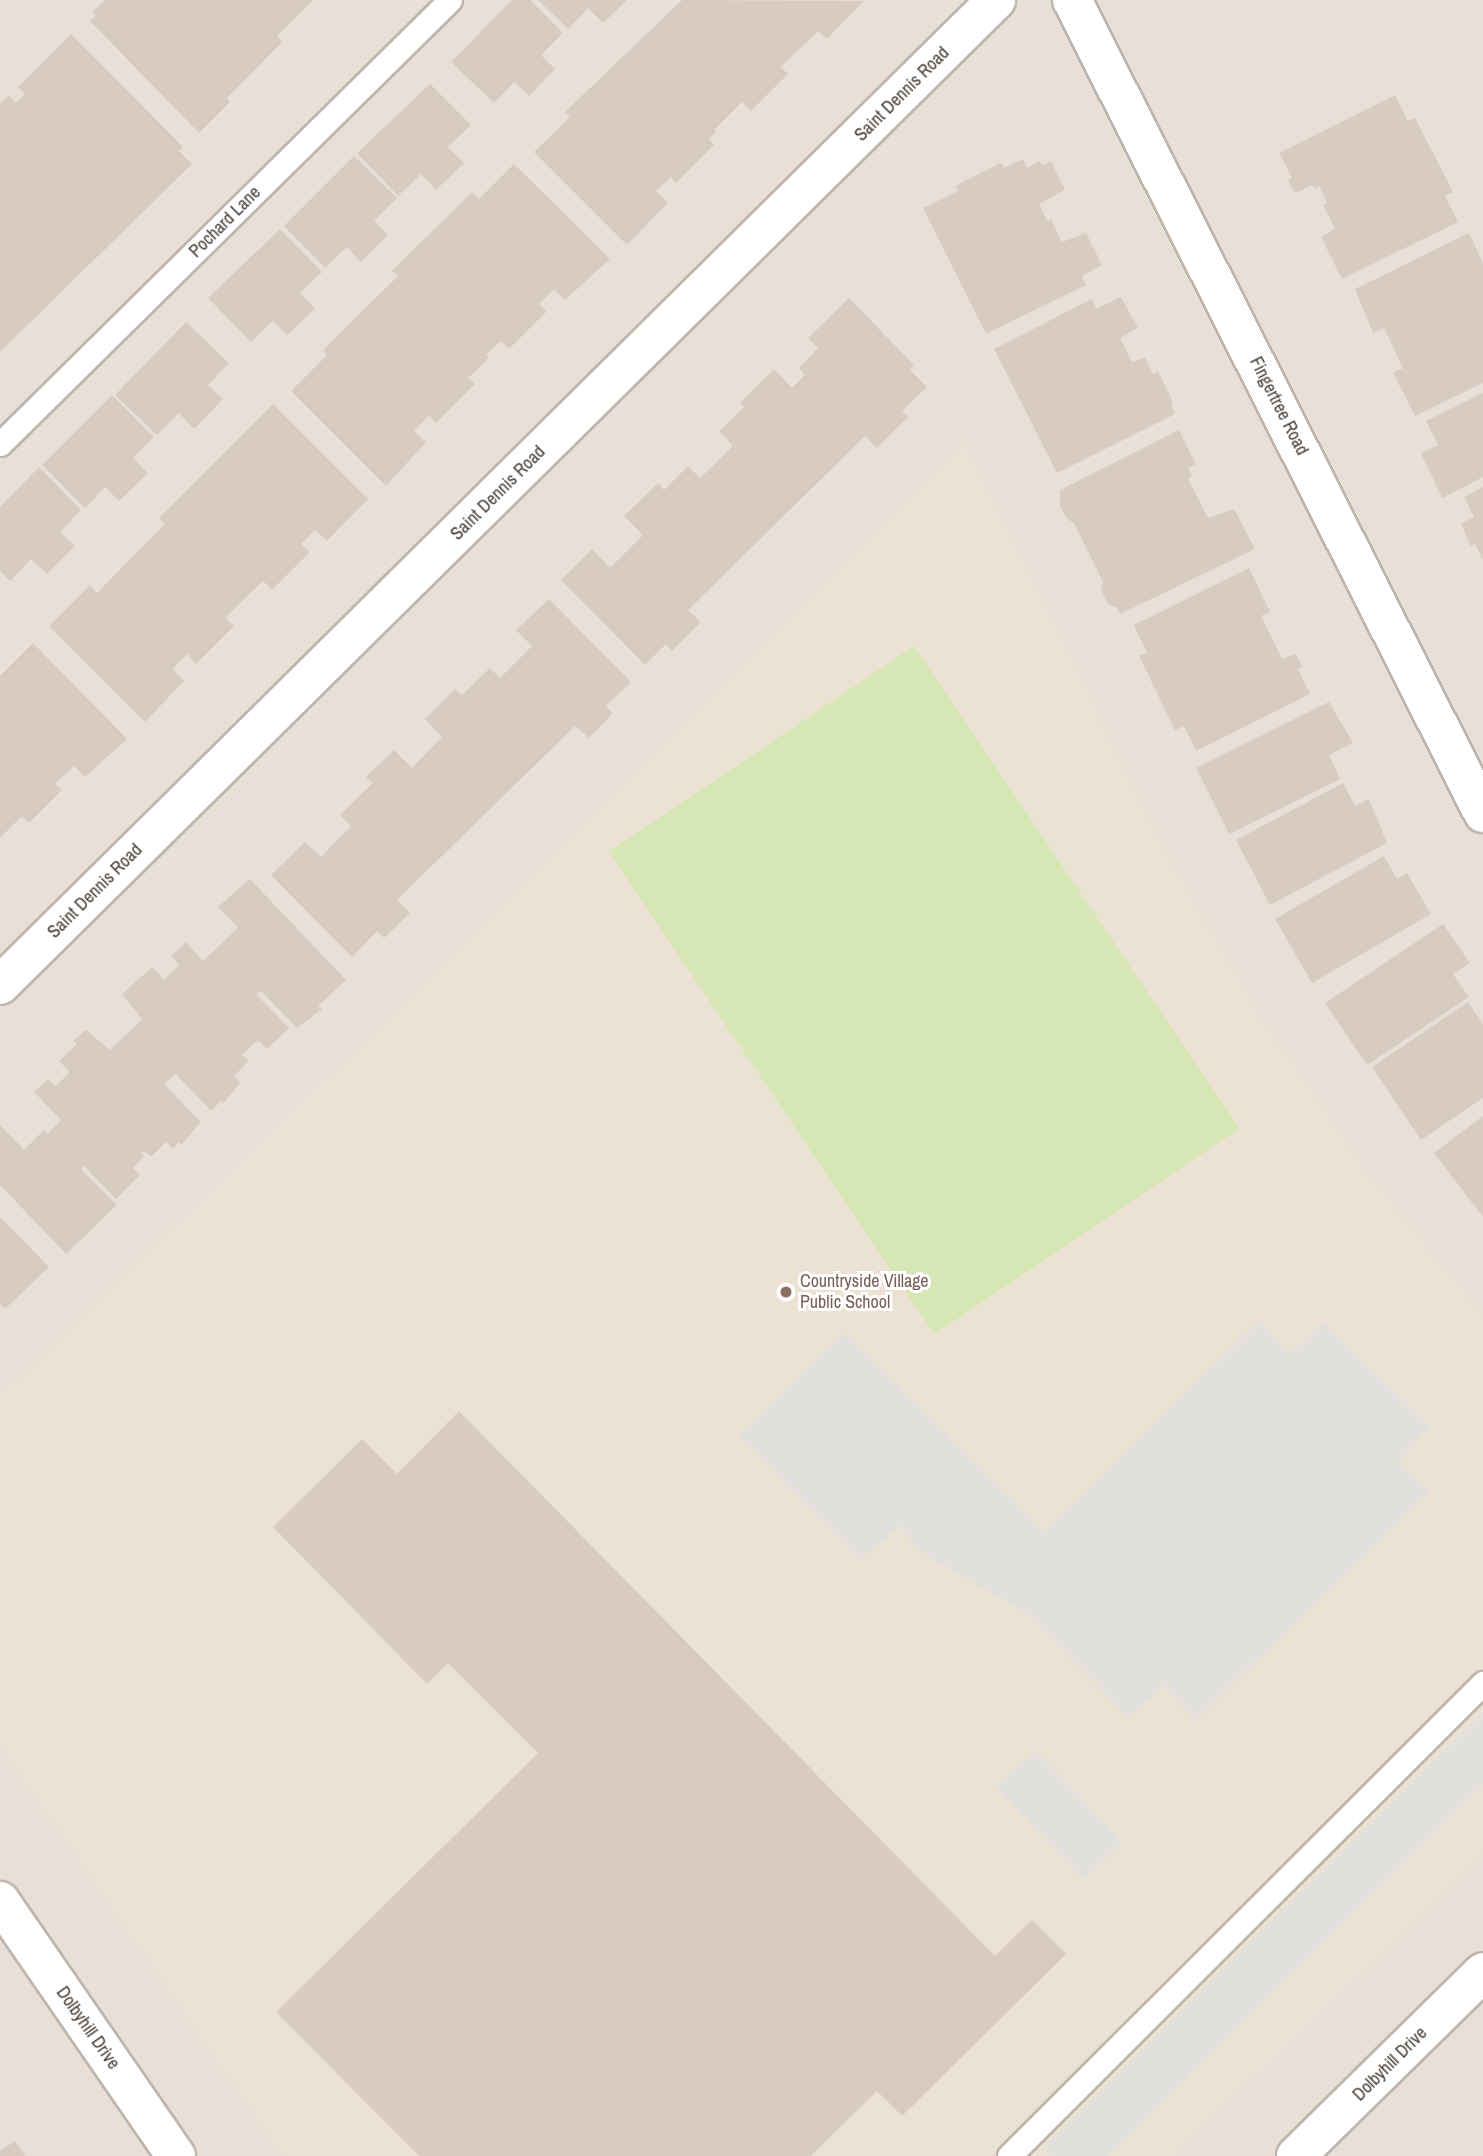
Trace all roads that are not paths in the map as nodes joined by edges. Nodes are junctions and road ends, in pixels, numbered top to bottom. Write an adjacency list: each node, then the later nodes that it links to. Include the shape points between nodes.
1 (450, 0): 4 (lane, Pochard Lane)
2 (996, 0): 6 (street, Saint Dennis Road)
3 (1072, 0): 5 (street, Fingertree Road)
4 (0, 444)
5 (1483, 813)
6 (0, 985)
7 (1483, 1683): 11 (lane)
8 (0, 1901): 10 (street, Dolbyhill Drive)
9 (1483, 1972): 12 (street, Dolbyhill Drive)
10 (176, 2156)
11 (1009, 2156)
12 (1296, 2156)

